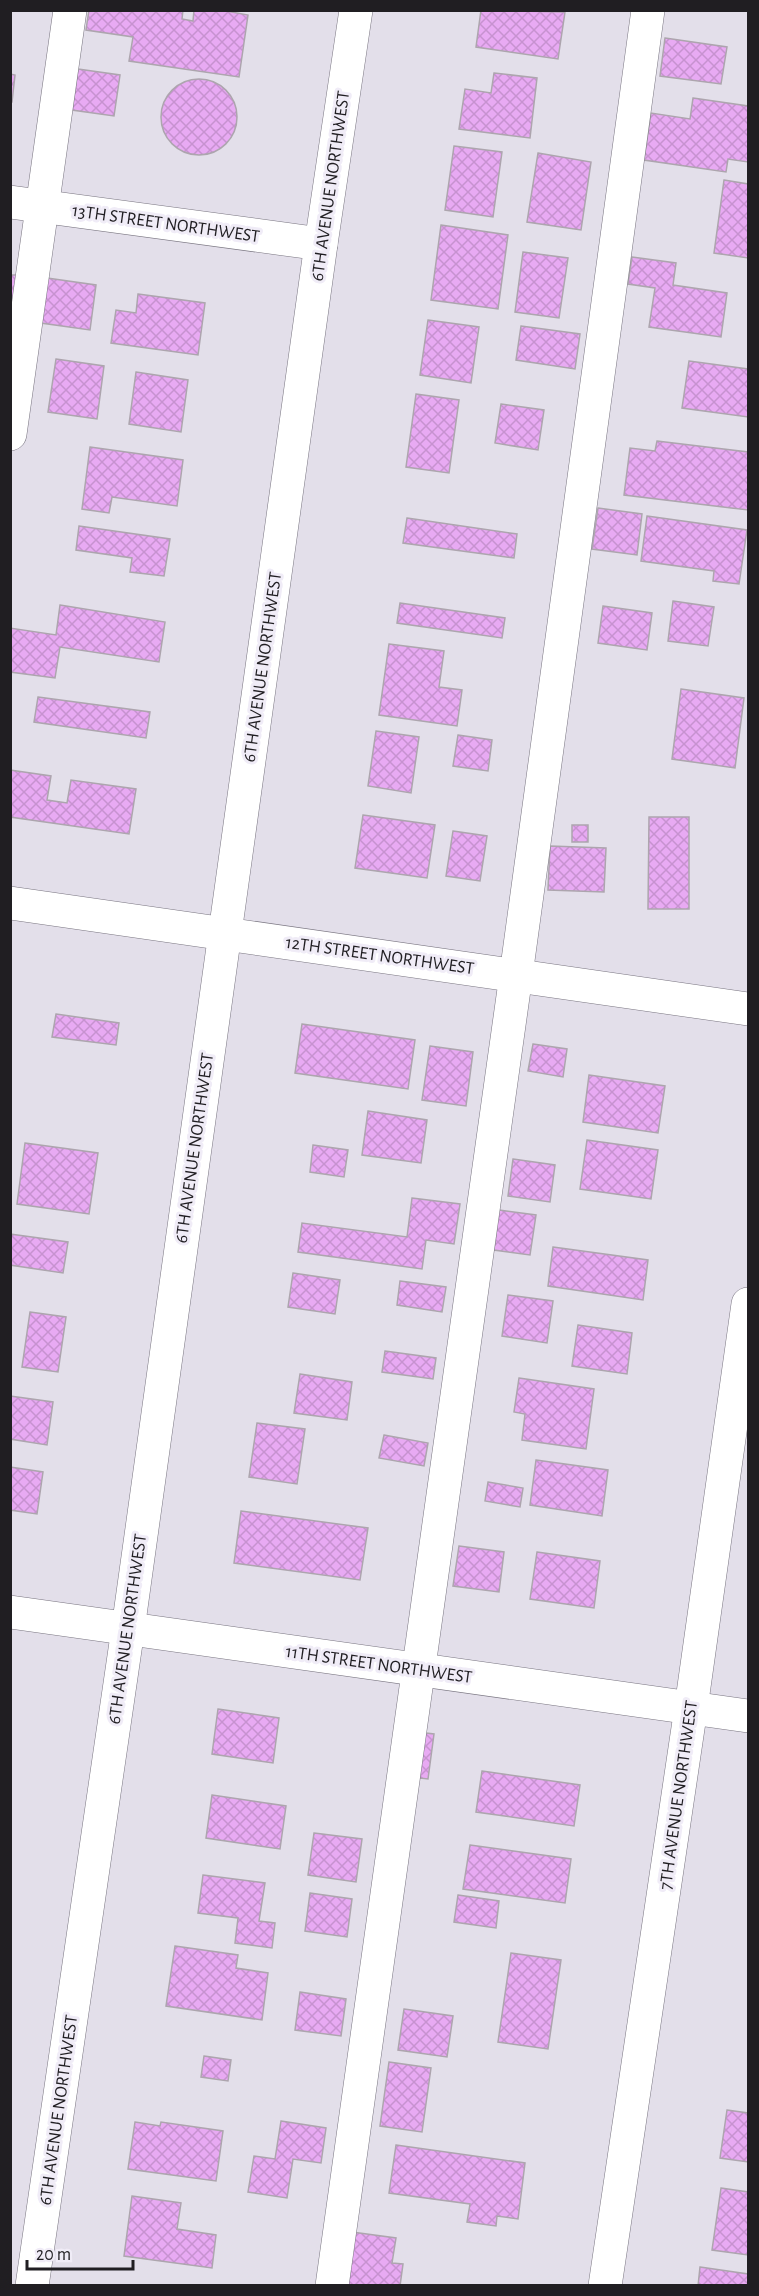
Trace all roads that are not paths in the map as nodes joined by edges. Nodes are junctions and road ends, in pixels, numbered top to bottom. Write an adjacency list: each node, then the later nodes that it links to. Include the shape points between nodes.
1 (70, 10): 4 (street)
2 (356, 10): 5 (street, 6TH AVENUE NORTHWEST)
3 (648, 10): 9 (street)
4 (26, 204): 5 (street, 13TH STREET NORTHWEST); 6 (street)
5 (321, 244): 8 (street, 6TH AVENUE NORTHWEST)
6 (10, 434)
7 (10, 903): 8 (street, 12TH STREET NORTHWEST)
8 (224, 932): 9 (street, 12TH STREET NORTHWEST); 13 (street, 6TH AVENUE NORTHWEST)
9 (516, 975): 10 (street, 12TH STREET NORTHWEST); 14 (street)
10 (748, 1009)
11 (748, 1304): 15 (street, 7TH AVENUE NORTHWEST)
12 (10, 1612): 13 (street, 11TH STREET NORTHWEST)
13 (128, 1629): 14 (street, 11TH STREET NORTHWEST); 17 (street, 6TH AVENUE NORTHWEST)
14 (418, 1670): 15 (street, 11TH STREET NORTHWEST); 18 (street)
15 (691, 1708): 16 (street, 11TH STREET NORTHWEST); 19 (street, 7TH AVENUE NORTHWEST)
16 (748, 1716)
17 (32, 2286)
18 (332, 2286)
19 (605, 2286)

